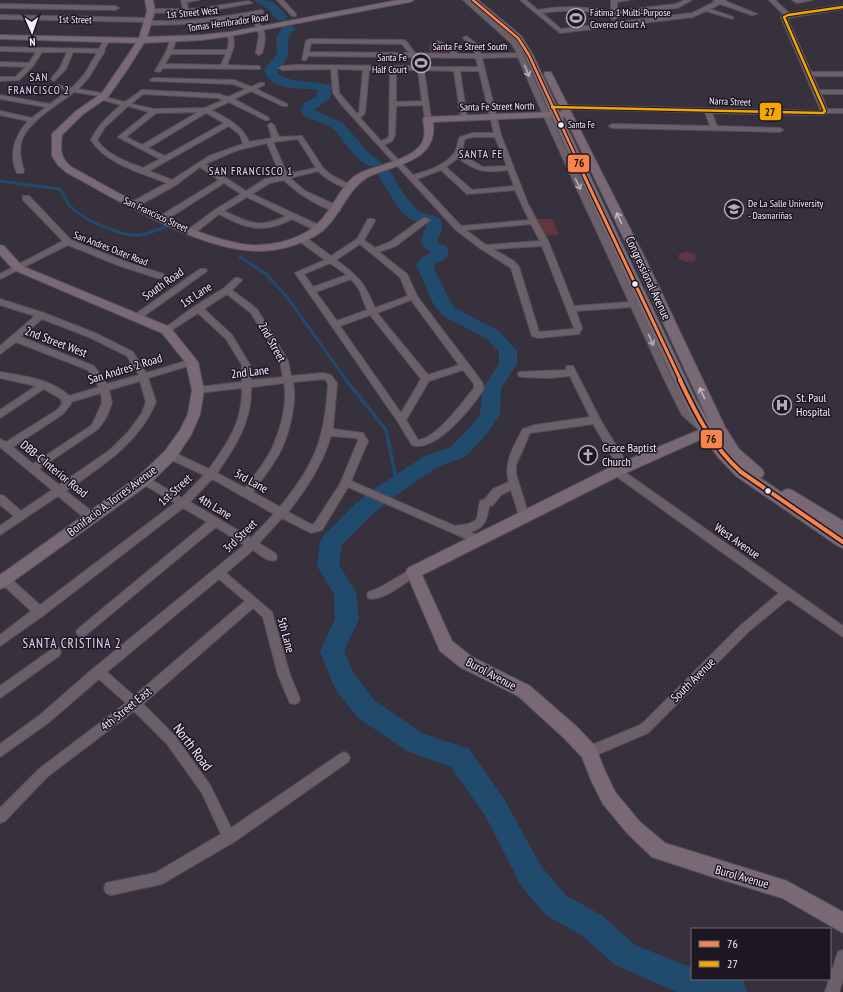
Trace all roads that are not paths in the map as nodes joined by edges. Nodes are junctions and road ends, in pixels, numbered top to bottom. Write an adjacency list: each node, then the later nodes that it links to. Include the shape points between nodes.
1 (114, 0): 22 (street)
2 (149, 0): 25 (street)
3 (196, 0): 17 (street)
4 (280, 0): 31 (street)
5 (392, 0): 38 (street, Tomas Hembrador Road)
6 (410, 0): 38 (street, Tomas Hembrador Road)
7 (466, 0): 55 (street, Congressional Avenue, via 513,42)
8 (473, 0): 97 (street, Congressional Avenue, via 523,44)
9 (482, 0): 97 (street, Congressional Avenue, via 533,44 543,64)
10 (533, 0): 18 (street)
11 (614, 0): 12 (street); 29 (street)
12 (626, 0)
13 (689, 0): 29 (street, via 677,6)
14 (772, 0): 32 (street)
15 (795, 0): 16 (street)
16 (810, 0)
17 (184, 1): 26 (street)
18 (524, 1): 28 (street)
19 (720, 1): 24 (street); 30 (street)
20 (249, 3): 26 (street)
21 (0, 6): 22 (street)
22 (116, 8): 35 (street)
23 (843, 8): 32 (street)
24 (706, 9): 34 (street); 37 (street, via 693,16)
25 (151, 12): 26 (street); 36 (street, San Francisco Street)
26 (186, 12)
27 (261, 12): 36 (street, 1st Street West, via 206,22)
28 (537, 12): 29 (street, via 584,6); 37 (street, via 560,31)
29 (614, 13): 37 (street)
30 (754, 14)
31 (294, 15)
32 (788, 15): 72 (street, via 784,17)
33 (0, 17): 35 (street, 1st Street)
34 (731, 18)
35 (118, 19): 36 (street, 1st Street)
36 (149, 22): 42 (street, San Francisco Street)
37 (615, 25)
38 (260, 27): 40 (street, Tomas Hembrador Road); 42 (street, Tomas Hembrador Road); 53 (street, via 262,44)
39 (0, 33): 42 (street, Tomas Hembrador Road)
40 (230, 34): 45 (street, Tomas Hembrador Road); 52 (street, via 232,38)
41 (0, 37): 44 (street, Tomas Hembrador Road)
42 (143, 37): 44 (street, Tomas Hembrador Road); 45 (street, Tomas Hembrador Road); 84 (street, San Francisco Street)
43 (466, 38): 58 (street, via 476,46)
44 (107, 39): 50 (street)
45 (173, 40): 51 (street)
46 (438, 43): 57 (street, via 450,48)
47 (0, 49): 48 (street)
48 (40, 50): 49 (street); 60 (street)
49 (71, 50): 50 (street); 75 (street)
50 (102, 50): 80 (street, via 87,76)
51 (169, 52): 52 (street); 61 (street)
52 (229, 52): 62 (street)
53 (259, 53)
54 (306, 54): 56 (street, Santa Fe Street South); 56 (street, via 309,41 404,42); 63 (street, via 304,60)
55 (521, 55): 58 (street, Santa Fe Street South); 97 (street, Congressional Avenue, one-way to 97)
56 (417, 56): 57 (street, Santa Fe Street South); 69 (street)
57 (456, 56): 58 (street, Santa Fe Street South)
58 (480, 56): 71 (street)
59 (0, 64): 60 (street)
60 (31, 65): 74 (street, via 17,79)
61 (162, 66): 62 (street); 76 (street)
62 (223, 67): 65 (street)
63 (310, 67): 64 (street); 66 (street)
64 (334, 67): 67 (street); 99 (street, via 336,93)
65 (258, 68)
66 (282, 68)
67 (366, 68): 68 (street); 99 (street, via 362,113)
68 (393, 68): 69 (street); 88 (street)
69 (421, 68): 70 (street); 87 (street)
70 (456, 68): 71 (street); 100 (street)
71 (482, 69): 101 (street)
72 (810, 74): 73 (street); 82 (street)
73 (843, 74)
74 (0, 79)
75 (54, 79)
76 (153, 80): 79 (street, via 234,82); 81 (street)
77 (262, 84): 79 (street)
78 (59, 86): 80 (street)
79 (252, 89): 86 (street); 90 (street)
80 (73, 90): 84 (street); 91 (street)
81 (142, 92): 86 (street, via 219,96); 89 (street)
82 (816, 92): 83 (street); 95 (street)
83 (843, 92)
84 (103, 96): 89 (street); 131 (street, San Francisco Street, via 79,113 57,134 55,154 62,164)
85 (0, 97): 91 (street)
86 (230, 100): 92 (street); 110 (street, via 269,122)
87 (426, 103): 88 (street); 102 (street)
88 (393, 104): 111 (street, via 392,138)
89 (128, 105): 94 (street); 121 (street, via 106,121 94,140 99,148 120,161)
90 (284, 105)
91 (52, 106): 103 (street)
92 (206, 110): 94 (street); 104 (street); 113 (street)
93 (708, 110): 95 (street, Narra Street, via 823,113); 97 (street, Narra Street); 106 (street)
94 (154, 111): 113 (street, via 121,137)
95 (825, 111): 96 (street, Narra Street)
96 (843, 111)
97 (557, 112): 101 (street, Santa Fe Street North); 109 (street, Congressional Avenue); 109 (street, via 555,125); 186 (street, Congressional Avenue, one-way to 97, via 641,262)
98 (0, 113): 103 (street)
99 (357, 118): 111 (street)
100 (464, 118): 101 (street, Santa Fe Street North); 102 (street, Santa Fe Street North)
101 (495, 118): 108 (street)
102 (428, 119): 116 (street, San Francisco Street, via 429,135 424,146 414,155)
103 (33, 120): 122 (street, via 23,130 17,145 15,156)
104 (228, 123): 112 (street, via 243,134); 115 (street)
105 (612, 126): 106 (street)
106 (714, 129): 107 (street)
107 (780, 130)
108 (498, 135): 114 (street, via 473,135 462,138); 119 (street)
109 (560, 136): 159 (street, Congressional Avenue, one-way to 159)
110 (272, 140): 112 (street); 120 (street, via 300,137); 123 (street)
111 (380, 144): 116 (street)
112 (246, 145): 117 (street)
113 (142, 148): 115 (street)
114 (457, 154): 118 (street); 119 (street, via 475,168 482,170)
115 (165, 159): 121 (street)
116 (398, 163): 124 (street); 127 (street, San Francisco Street, via 360,178)
117 (200, 164): 125 (street); 126 (street)
118 (441, 166): 124 (street); 128 (street, via 470,192)
119 (511, 168): 128 (street)
120 (320, 169): 123 (street); 127 (street, via 328,177)
121 (145, 170): 126 (street)
122 (20, 171)
123 (285, 177): 129 (street, via 268,181); 132 (street, via 301,191)
124 (412, 178): 139 (street)
125 (224, 180): 129 (street); 135 (street)
126 (173, 183): 131 (street)
127 (350, 187): 132 (street, San Francisco Street)
128 (518, 188): 138 (street)
129 (246, 194): 133 (street); 134 (street)
130 (26, 198): 144 (street, San Andres Outer Road)
131 (135, 204): 135 (street, San Francisco Street)
132 (337, 209): 140 (street, San Francisco Street)
133 (219, 211): 134 (street, via 257,228 277,225); 141 (street)
134 (291, 216): 140 (street)
135 (163, 218): 141 (street, San Francisco Street)
136 (426, 220): 148 (street, via 393,244)
137 (371, 221): 143 (street)
138 (534, 222): 139 (street); 145 (street)
139 (460, 228): 146 (street)
140 (320, 229): 142 (street, San Francisco Street)
141 (192, 231): 142 (street, San Francisco Street, via 226,244 246,248 268,248)
142 (302, 239): 149 (street)
143 (360, 240): 148 (street); 149 (street)
144 (68, 242): 150 (street); 152 (street, San Andres Outer Road, via 116,262)
145 (545, 243): 146 (street); 162 (street)
146 (484, 247): 162 (street, via 511,263 517,270 536,335 578,330)
147 (0, 248): 150 (street, Bonifacio A. Torres Avenue)
148 (374, 251): 158 (street, via 404,276)
149 (330, 260): 153 (street); 157 (street, via 299,273)
150 (18, 268): 154 (street); 165 (street, Bonifacio A. Torres Avenue)
151 (203, 271): 165 (street, South Road)
152 (160, 276)
153 (353, 276): 157 (street); 163 (street, via 363,289)
154 (0, 278)
155 (238, 280): 156 (street, 1st Lane)
156 (227, 290): 161 (street, 1st Lane); 175 (street, 2nd Street, via 254,312 284,361)
157 (311, 291): 166 (street)
158 (413, 297): 163 (street); 171 (street)
159 (640, 304): 162 (street); 186 (street, Congressional Avenue, one-way to 186)
160 (2, 306): 164 (street)
161 (198, 308): 167 (street, 1st Lane); 178 (street, 1st Street, via 229,337 246,365)
162 (570, 309)
163 (372, 312): 166 (street); 177 (street)
164 (41, 316): 168 (street); 173 (street, via 92,335 130,354)
165 (137, 317): 167 (street, Bonifacio A. Torres Avenue)
166 (335, 325): 184 (street)
167 (166, 330): 170 (street, Bonifacio A. Torres Avenue)
168 (14, 338): 169 (street); 180 (street, 2nd Street West, via 91,368)
169 (0, 351)
170 (192, 362): 173 (street, San Andres 2 Road); 181 (street, Bonifacio A. Torres Avenue)
171 (465, 366): 177 (street); 184 (street, via 479,384 479,388 441,433 419,444)
172 (522, 374): 185 (street, via 549,376 570,371)
173 (143, 375): 180 (street, San Andres 2 Road); 196 (street, via 151,402 146,414 113,452)
174 (2, 377): 179 (street)
175 (288, 378): 176 (street, 2nd Lane); 178 (street, 2nd Lane); 197 (street, 2nd Street, via 288,410 277,448)
176 (328, 378): 187 (street, 3rd Street, via 333,383)
177 (426, 379): 184 (street)
178 (246, 384): 181 (street, 2nd Lane); 192 (street, 1st Street, via 247,397 241,426 228,450)
179 (44, 385): 182 (street); 183 (street)
180 (104, 387): 182 (street, San Andres 2 Road); 190 (street, 2nd Street West, via 107,404 95,427)
181 (198, 390): 189 (street, Bonifacio A. Torres Avenue, via 194,414 186,432)
182 (66, 400): 188 (street, via 65,409)
183 (0, 415)
184 (401, 420)
185 (596, 420): 191 (street); 195 (street, via 531,428 526,432 511,465)
186 (712, 430): 191 (street); 205 (street, Congressional Avenue, via 749,467); 209 (street, Congressional Avenue, via 724,457 741,472)
187 (328, 432): 194 (street, via 360,435 362,438 361,449); 200 (street, 3rd Street, via 315,466)
188 (3, 444): 190 (street, DBB-C Interior Road)
189 (170, 455): 192 (street, 3rd Lane); 193 (street, Bonifacio A. Torres Avenue)
190 (32, 469): 196 (street, DBB-C Interior Road)
191 (620, 469): 202 (street); 215 (street, West Avenue)
192 (210, 474): 197 (street, 3rd Lane); 199 (street, 1st Street)
193 (144, 480): 199 (street, 4th Lane); 203 (street, Bonifacio A. Torres Avenue)
194 (347, 483): 200 (street, 3rd Lane, via 318,527 311,529); 206 (street)
195 (514, 484): 202 (street); 206 (street, via 497,492 484,504 482,518 478,524 468,529)
196 (58, 490): 201 (street); 203 (street, DBB-C Interior Road)
197 (247, 493): 200 (street, 3rd Lane)
198 (0, 499): 201 (street)
199 (183, 503): 204 (street, 4th Lane); 218 (street, 1st Street)
200 (281, 513): 210 (street, 3rd Street)
201 (20, 516): 207 (street)
202 (524, 516): 208 (street)
203 (92, 517): 214 (street, Bonifacio A. Torres Avenue)
204 (215, 522): 210 (street, 4th Lane); 219 (street)
205 (843, 528)
206 (455, 529): 208 (street)
207 (0, 531)
208 (478, 540): 212 (street)
209 (843, 542)
210 (252, 544): 211 (street, 4th Lane); 213 (street, 3rd Street)
211 (272, 557)
212 (413, 572): 216 (street, via 382,592); 228 (street, Burol Avenue, via 446,646 466,662 524,691)
213 (219, 573): 217 (street, 5th Lane); 223 (street, 3rd Street)
214 (2, 582): 218 (street)
215 (788, 592): 220 (street, West Avenue); 228 (street, South Avenue, via 744,629 644,729)
216 (372, 595)
217 (254, 601): 225 (street, 5th Lane, via 268,615 284,675); 226 (street, 4th Street East)
218 (40, 612): 221 (street, 1st Street)
219 (82, 632)
220 (843, 632)
221 (0, 641)
222 (55, 652): 224 (street)
223 (99, 672): 226 (street, North Road); 227 (street, 3rd Street, via 44,719)
224 (0, 694)
225 (294, 699)
226 (134, 704): 230 (street, 4th Street East, via 43,774); 231 (street, North Road, via 171,740 206,789)
227 (0, 750)
228 (589, 752): 233 (street, Burol Avenue, via 609,798 634,828 659,850 787,890)
229 (344, 758): 231 (street)
230 (0, 817)
231 (229, 837): 232 (street, via 158,879)
232 (110, 888)
233 (843, 923)
234 (843, 957): 235 (street)
235 (832, 992)

